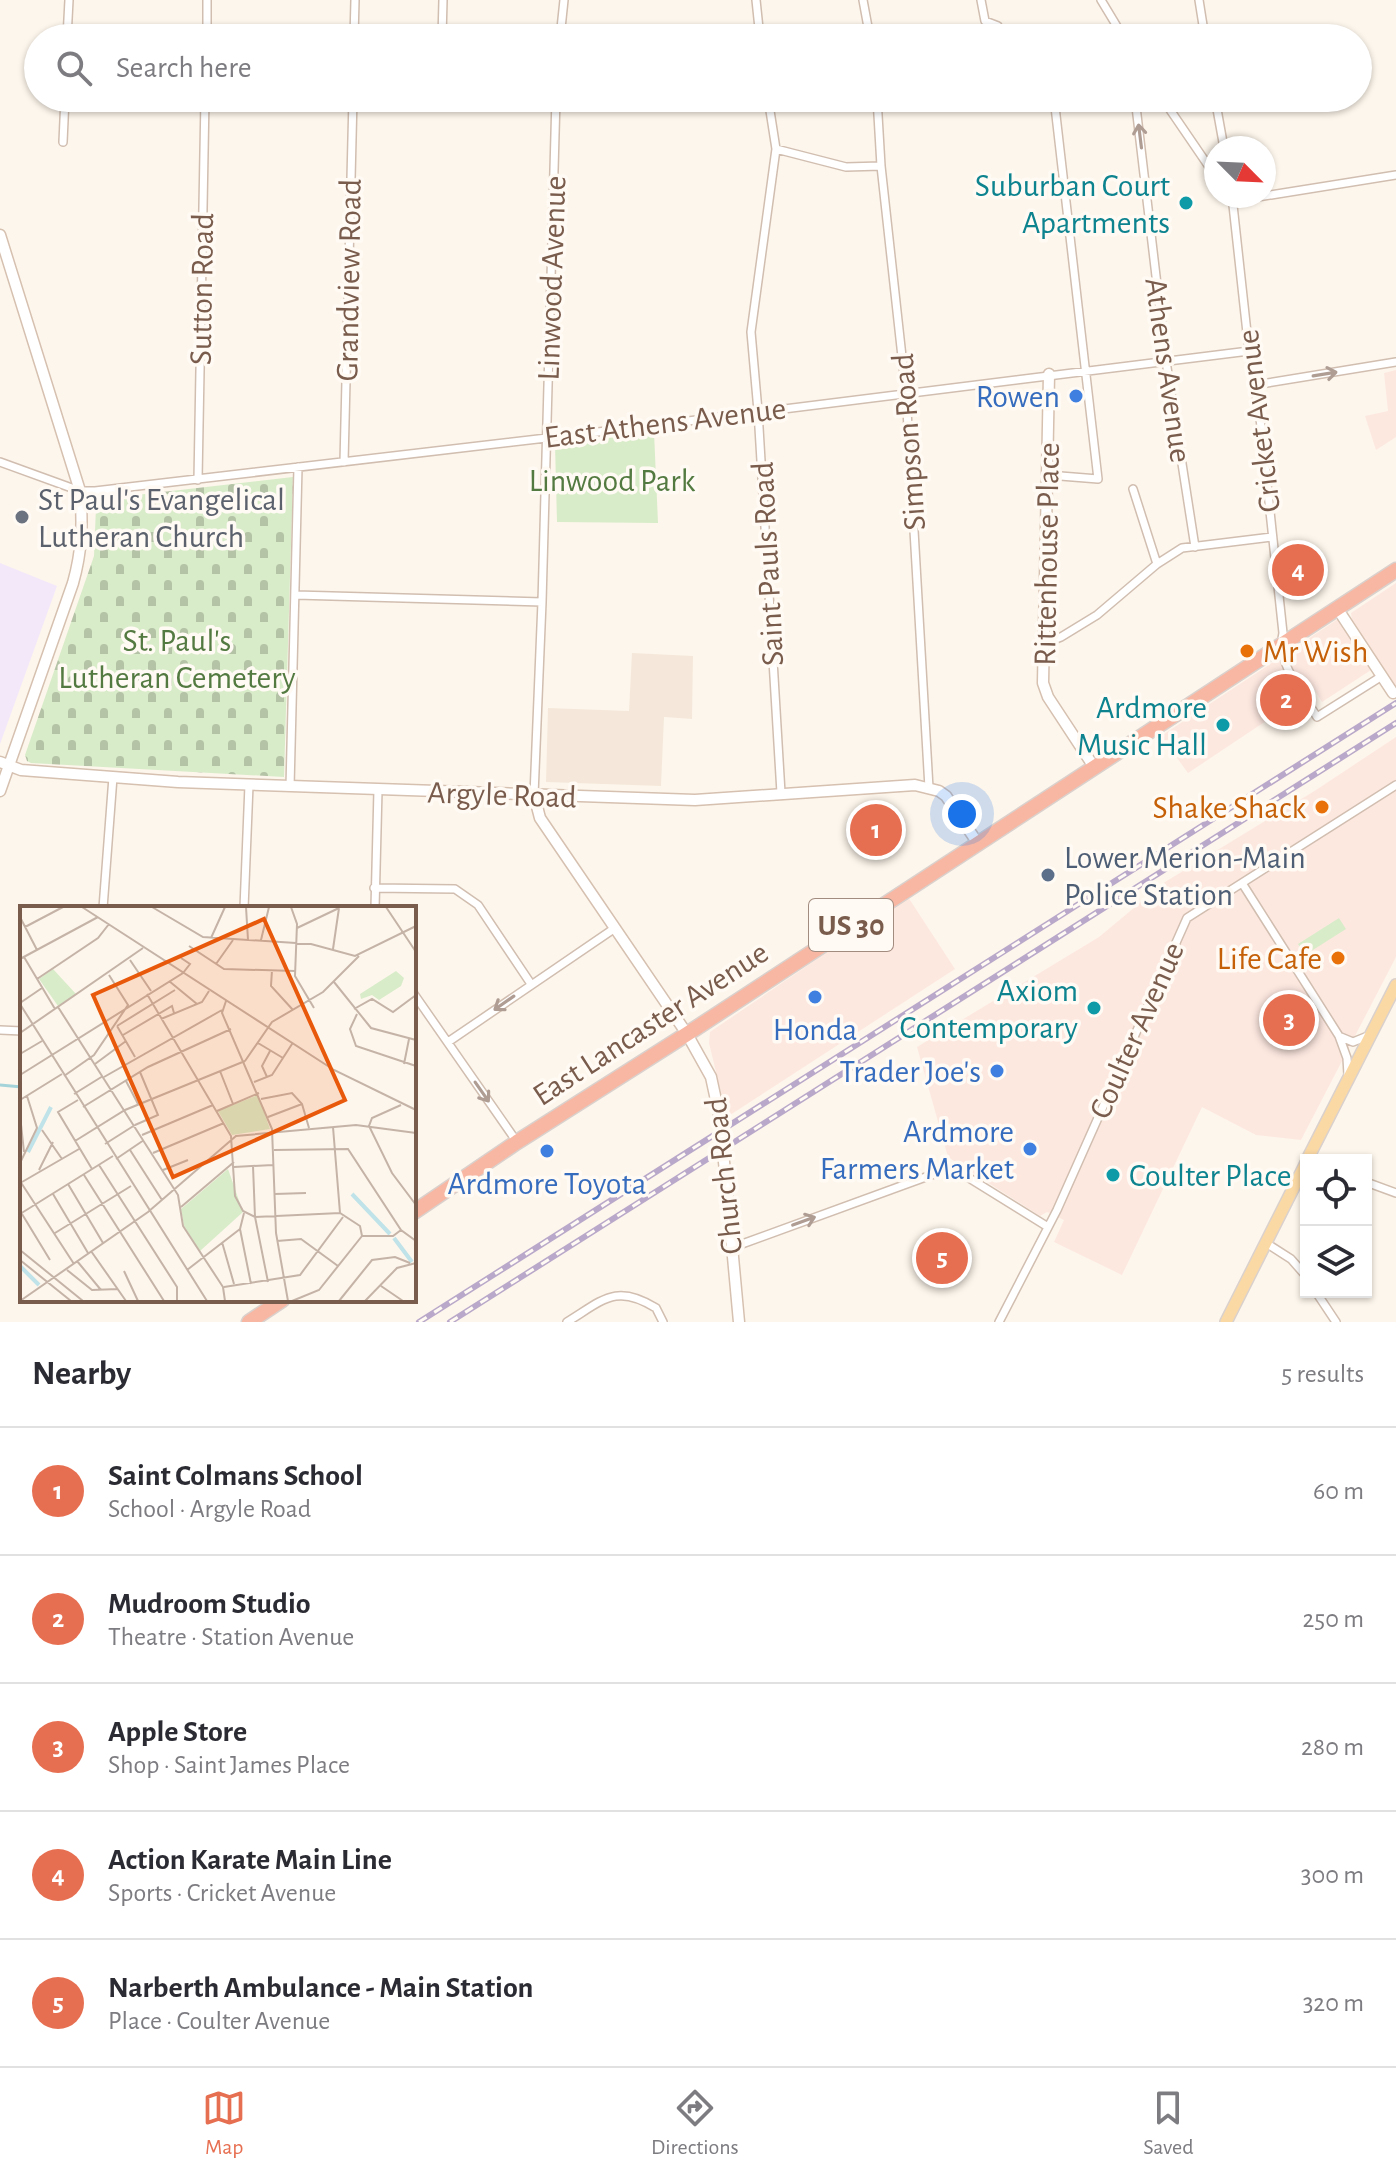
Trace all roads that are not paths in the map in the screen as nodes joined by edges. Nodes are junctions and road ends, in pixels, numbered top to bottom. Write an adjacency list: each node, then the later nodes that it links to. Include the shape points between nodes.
1 (69, 0): 11 (street)
2 (207, 0): 12 (street)
3 (355, 0): 13 (street)
4 (443, 0): 14 (street)
5 (564, 0): 15 (street)
6 (756, 0): 16 (street)
7 (863, 0): 17 (street)
8 (981, 0): 18 (street, via 985,21)
9 (1101, 0): 19 (street)
10 (1199, 0): 20 (street)
11 (68, 24)
12 (207, 24)
13 (354, 24)
14 (442, 24)
15 (561, 24)
16 (759, 24)
17 (867, 24)
18 (993, 24)
19 (1116, 24)
20 (1203, 24)
21 (64, 112): 32 (street)
22 (205, 112): 53 (street, Sutton Road)
23 (353, 112): 50 (street, Grandview Road)
24 (556, 112): 48 (street, Linwood Avenue)
25 (770, 112): 33 (street, Saint Pauls Road)
26 (878, 112): 35 (street, Simpson Road)
27 (1056, 112): 43 (street)
28 (1137, 112): 41 (street, Athens Avenue, one-way to 28)
29 (1172, 112): 34 (street)
30 (1218, 112): 31 (street)
31 (1222, 136)
32 (63, 142)
33 (776, 149): 35 (street, via 846,167); 47 (street, Saint Pauls Road, via 751,332)
34 (1204, 159)
35 (881, 166): 46 (street, Simpson Road)
36 (1396, 175): 37 (street)
37 (1276, 192)
38 (1232, 208): 40 (street, Cricket Avenue)
39 (0, 235): 55 (street)
40 (1249, 351): 41 (street, East Athens Avenue); 45 (street, Cricket Avenue)
41 (1166, 361): 43 (street, East Athens Avenue); 57 (street, Athens Avenue)
42 (1396, 362): 45 (street, one-way to 42)
43 (1086, 371): 44 (street, East Athens Avenue); 52 (street, via 1098,479)
44 (1049, 374): 46 (street, East Athens Avenue); 52 (street, Rittenhouse Place)
45 (1255, 385): 56 (street, Cricket Avenue)
46 (906, 393): 47 (street, East Athens Avenue); 73 (street, Simpson Road)
47 (758, 411): 48 (street, East Athens Avenue); 76 (street, Saint Pauls Road)
48 (546, 437): 50 (street, East Athens Avenue); 61 (street, Linwood Avenue)
49 (0, 462): 55 (street)
50 (344, 462): 51 (street, East Athens Avenue)
51 (298, 467): 53 (street, East Athens Avenue); 60 (street)
52 (1048, 475): 63 (street, Rittenhouse Place)
53 (198, 480): 55 (street, East Athens Avenue)
54 (1133, 489): 58 (street)
55 (80, 491): 67 (street, via 80,557)
56 (1272, 537): 57 (street); 64 (street, Cricket Avenue, via 1283,633)
57 (1195, 547): 58 (street, via 1182,548)
58 (1157, 564): 63 (street, via 1097,615)
59 (1396, 570): 62 (highway, US 30)
60 (296, 595): 61 (street); 72 (street)
61 (542, 602): 77 (street, Linwood Avenue)
62 (1337, 608): 64 (highway, US 30); 65 (street)
63 (1043, 644): 68 (street, Rittenhouse Place, via 1045,691)
64 (1280, 647): 65 (street, via 1317,717); 68 (highway, East Lancaster Avenue / US 30)
65 (1382, 676): 66 (street)
66 (1393, 693)
67 (4, 764): 69 (street, Argyle Road); 75 (street)
68 (1094, 767): 78 (highway, East Lancaster Avenue / US 30)
69 (113, 777): 70 (street, Argyle Road); 81 (street)
70 (249, 785): 72 (street, Argyle Road); 82 (street)
71 (1396, 785): 79 (street, Coulter Avenue)
72 (290, 787): 74 (street, Argyle Road)
73 (929, 788): 76 (street, Argyle Road); 78 (street, via 946,796)
74 (378, 790): 77 (street, Argyle Road); 80 (street)
75 (0, 791)
76 (781, 793): 77 (street, Argyle Road, via 695,800)
77 (534, 795): 84 (street, Church Road, via 540,818)
78 (977, 842): 90 (highway, East Lancaster Avenue / US 30)
79 (1242, 883): 92 (street); 101 (street, Coulter Avenue, via 1184,922)
80 (374, 888): 83 (street); 85 (street, via 455,889 478,905)
81 (103, 906)
82 (244, 906)
83 (375, 906)
84 (615, 928): 85 (street); 90 (street, Church Road)
85 (531, 984): 93 (street, one-way to 93)
86 (1396, 985): 91 (main road)
87 (416, 997): 93 (street)
88 (0, 1030): 89 (street)
89 (20, 1031)
90 (687, 1034): 95 (highway, East Lancaster Avenue / US 30); 103 (street, Church Road, bridge, via 711,1077 719,1114)
91 (1370, 1035): 92 (street, via 1353,1042); 94 (main road)
92 (1339, 1036): 94 (street)
93 (448, 1042): 95 (street, one-way to 95)
94 (1348, 1076): 96 (main road)
95 (517, 1142): 100 (highway, East Lancaster Avenue / US 30)
96 (1311, 1154)
97 (1300, 1176): 102 (main road)
98 (1372, 1184): 99 (street)
99 (1396, 1193)
100 (416, 1211)
101 (1048, 1227): 103 (street, one-way to 101, via 945,1170 961,1173); 111 (street, Coulter Avenue)
102 (1266, 1243): 104 (street); 112 (main road)
103 (731, 1248): 110 (street, Church Road)
104 (1300, 1269)
105 (1320, 1298): 113 (street)
106 (279, 1302): 107 (highway)
107 (249, 1322)
108 (567, 1322): 109 (street, via 609,1297 627,1294 656,1308)
109 (663, 1322)
110 (739, 1322)
111 (999, 1322)
112 (1226, 1322)
113 (1336, 1322)

